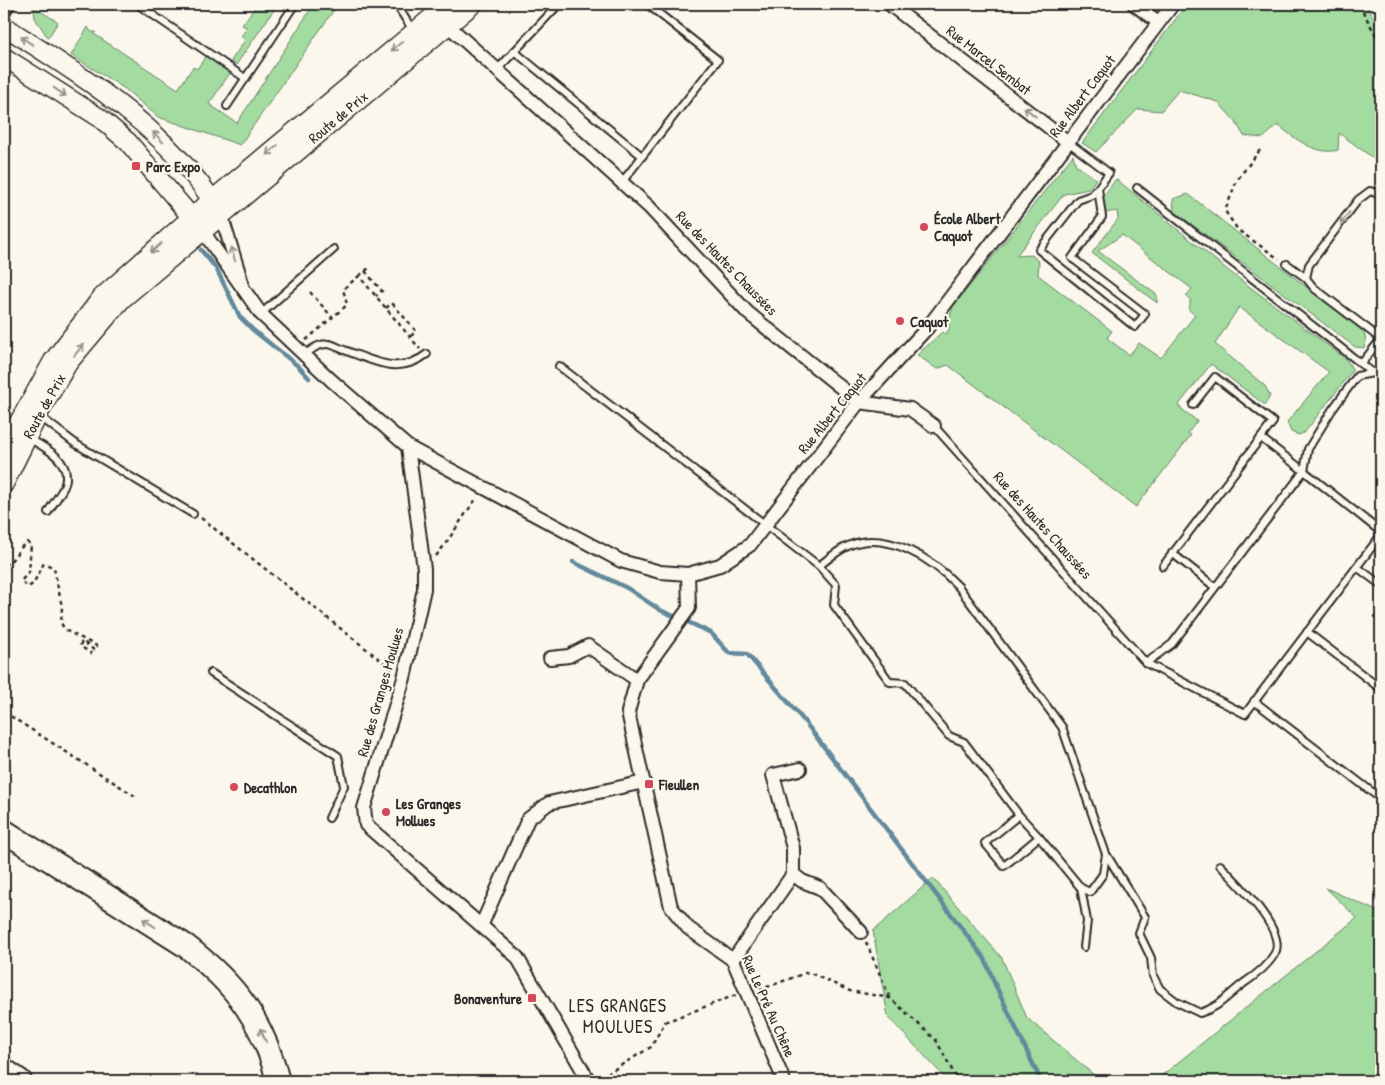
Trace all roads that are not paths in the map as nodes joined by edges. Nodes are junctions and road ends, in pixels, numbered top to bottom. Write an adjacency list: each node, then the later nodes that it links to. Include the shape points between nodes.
1 (8, 4): 11 (street)
2 (137, 4): 19 (lane)
3 (296, 4): 19 (lane)
4 (396, 4): 15 (lane)
5 (473, 4): 12 (main road, Route de Prix)
6 (558, 4): 16 (lane)
7 (648, 4): 22 (lane, via 718,60)
8 (889, 4): 21 (street, Rue Marcel Sembat, one-way to 8)
9 (1134, 4): 13 (street)
10 (1173, 4): 13 (street, Rue Albert Caquot)
11 (4, 11)
12 (444, 14): 15 (main road, Route de Prix); 18 (street, Rue des Hautes Chaussées)
13 (1158, 22): 21 (street, Rue Albert Caquot)
14 (4, 26): 27 (main road, one-way to 14, via 156,133 106,92)
15 (419, 38): 27 (main road, Route de Prix)
16 (514, 51): 18 (lane); 22 (lane)
17 (4, 57): 28 (main road, one-way to 28, via 100,118 128,142)
18 (498, 70): 23 (street, Rue des Hautes Chaussées)
19 (245, 78): 20 (lane)
20 (227, 106)
21 (1068, 142): 24 (lane, via 1109,174); 41 (street, Rue Albert Caquot, via 928,327)
22 (642, 156): 23 (lane)
23 (622, 182): 41 (street, Rue des Hautes Chaussées, via 748,313)
24 (1098, 188): 24 (lane, via 1102,217 1072,258 1145,314 1135,327 1039,250 1078,200 1092,195)
25 (1137, 188): 37 (lane)
26 (1381, 195): 31 (lane, one-way to 31, via 1370,191 1358,200 1308,265)
27 (217, 207): 28 (main road, Route de Prix); 32 (street, one-way to 27)
28 (197, 223): 32 (street); 43 (main road, Route de Prix, via 102,298 53,361)
29 (334, 249): 33 (lane)
30 (1287, 264): 31 (lane)
31 (1306, 278): 34 (lane, via 1314,288)
32 (246, 295): 33 (street)
33 (261, 314): 35 (street)
34 (1381, 339): 37 (lane)
35 (300, 351): 36 (lane, via 328,344 376,363 402,367); 47 (street)
36 (427, 354)
37 (1361, 364): 39 (lane)
38 (559, 366): 53 (lane)
39 (1372, 373): 40 (lane); 49 (lane, via 1357,376 1332,410 1308,449)
40 (1381, 379)
41 (859, 402): 44 (street, Rue des Hautes Chaussées, via 910,409); 53 (street, Rue Albert Caquot)
42 (1193, 405): 46 (lane, via 1215,377 1273,422)
43 (31, 412): 45 (main road, Route de Prix); 48 (main road, Route de Prix); 52 (lane, via 76,444)
44 (934, 426): 64 (lane, Rue des Hautes Chaussées)
45 (26, 438): 50 (main road, Route de Prix); 51 (lane, via 54,453 64,466 65,483)
46 (1261, 438): 49 (lane); 55 (lane)
47 (408, 447): 59 (street, Rue Albert Caquot, via 621,561 660,572); 80 (street, Rue des Granges Moulues, via 424,589 404,678 364,808 366,826)
48 (4, 449)
49 (1304, 471): 54 (lane); 61 (lane)
50 (4, 484)
51 (48, 512)
52 (193, 514)
53 (766, 524): 56 (lane); 59 (street, Rue Albert Caquot, via 750,545 720,565)
54 (1381, 534): 58 (lane)
55 (1172, 553): 57 (lane); 61 (lane)
56 (819, 566): 72 (lane, via 836,585 834,605 890,682 905,682 949,736 964,742); 76 (lane, via 848,546 874,540 910,550 945,573 958,586 1062,727)
57 (1163, 566)
58 (1357, 567): 60 (lane); 62 (lane)
59 (688, 574): 66 (street, Rue Le Pré Au Chêne, via 689,608)
60 (1381, 585)
61 (1216, 587): 64 (lane, via 1172,644)
62 (1307, 632): 67 (lane); 68 (lane)
63 (550, 658): 66 (street, via 569,656 588,646)
64 (1146, 663): 68 (lane, via 1245,714)
65 (211, 673): 73 (lane, via 338,756 344,786)
66 (637, 680): 70 (street, Rue Le Pré Au Chêne, via 628,712)
67 (1381, 689)
68 (1254, 701): 71 (lane)
69 (800, 769): 78 (street, via 773,775 793,848)
70 (644, 782): 80 (street, via 549,803 528,819); 83 (street, Rue Le Pré Au Chêne, via 671,907 688,928)
71 (1381, 799)
72 (1019, 815): 75 (lane); 75 (lane, via 986,843 1004,866)
73 (329, 818)
74 (4, 830): 86 (highway, one-way to 74, via 270,1050 258,1025 239,994 213,967 186,946)
75 (1039, 837): 79 (lane)
76 (1106, 854): 77 (lane, via 1145,917 1139,933 1160,989 1200,1013 1215,1008 1262,969 1276,952 1276,936 1268,921); 79 (lane, via 1103,874 1096,885 1090,892)
77 (1220, 865)
78 (793, 874): 81 (street, via 820,888); 83 (street)
79 (1081, 888): 82 (lane, via 1087,920)
80 (482, 924): 87 (street, Rue des Granges Moulues, via 517,957)
81 (862, 932)
82 (1084, 947)
83 (732, 960): 88 (street, Rue Le Pré Au Chêne)
84 (4, 1070): 85 (highway)
85 (20, 1081)
86 (278, 1081)
87 (589, 1081)
88 (784, 1081)

